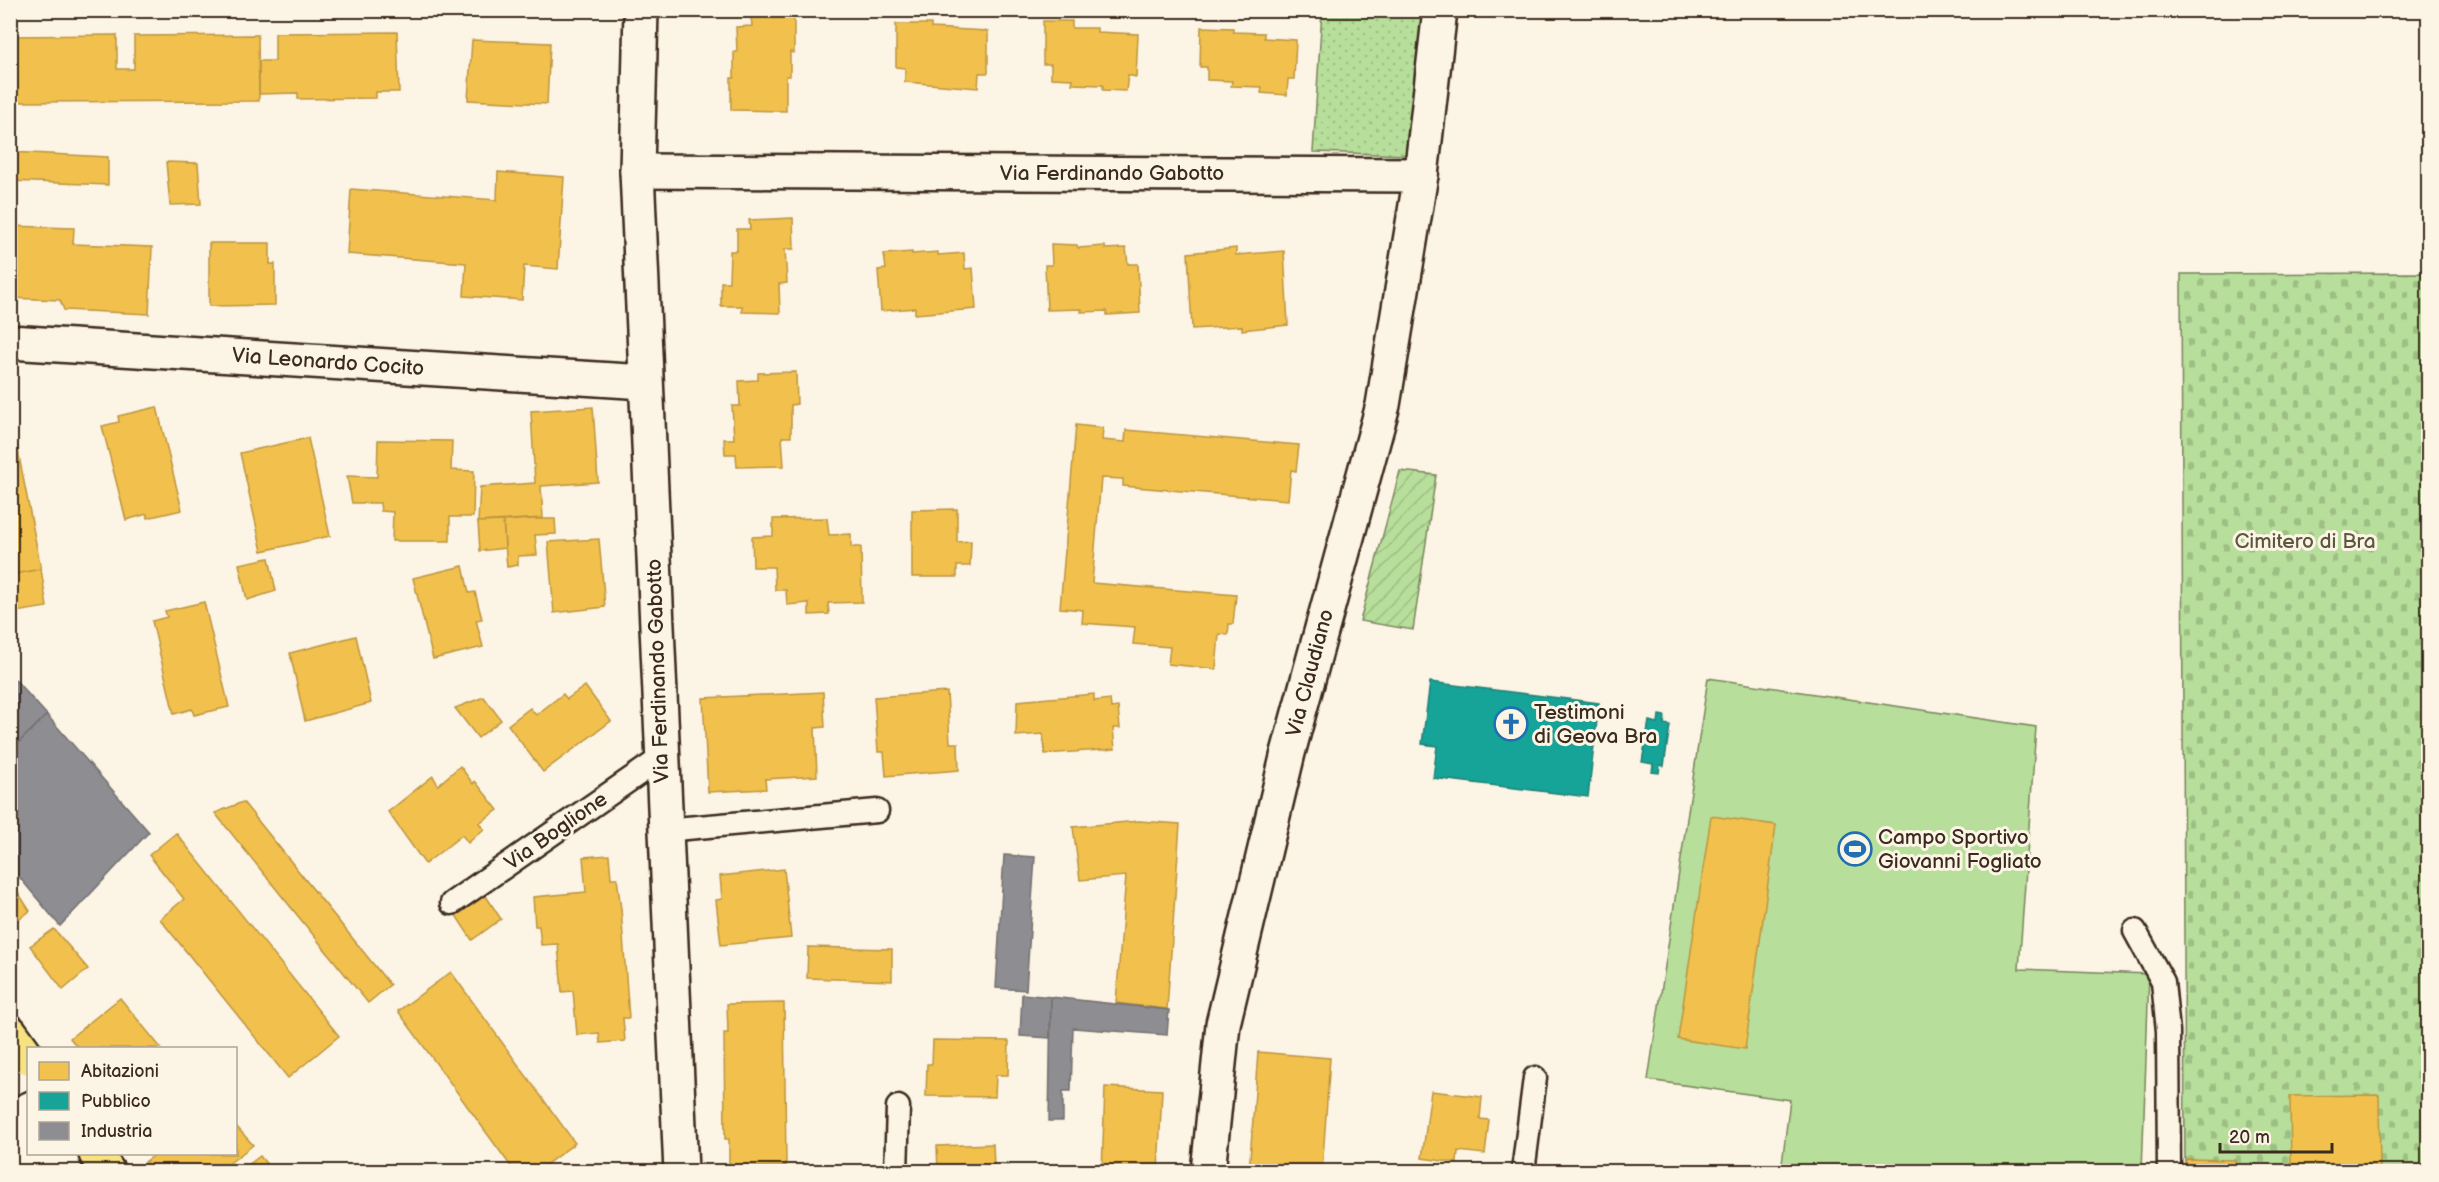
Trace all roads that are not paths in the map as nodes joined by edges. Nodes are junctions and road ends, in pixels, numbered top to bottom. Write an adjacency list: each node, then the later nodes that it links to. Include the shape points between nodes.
1 (641, 10): 3 (street, Via Ferdinando Gabotto)
2 (1440, 10): 4 (street)
3 (637, 171): 4 (street, Via Ferdinando Gabotto); 6 (street, Via Ferdinando Gabotto)
4 (1421, 175): 22 (street, Via Claudiano, via 1383,405 1288,753 1222,1024)
5 (10, 342): 6 (street, Via Leonardo Cocito)
6 (645, 382): 7 (street, Via Ferdinando Gabotto)
7 (661, 758): 9 (street, Via Ferdinando Gabotto); 10 (lane, Via Boglione)
8 (877, 811): 9 (lane)
9 (664, 830): 20 (street, Via Ferdinando Gabotto)
10 (452, 903)
11 (2135, 931): 24 (lane, via 2163,982 2168,1030)
12 (10, 1032): 13 (main road)
13 (27, 1056)
14 (27, 1077): 16 (lane)
15 (1535, 1078): 23 (lane)
16 (10, 1085)
17 (898, 1107): 21 (lane)
18 (97, 1155): 19 (main road)
19 (108, 1172)
20 (681, 1172)
21 (896, 1172)
22 (1208, 1172)
23 (1523, 1172)
24 (2169, 1172)

